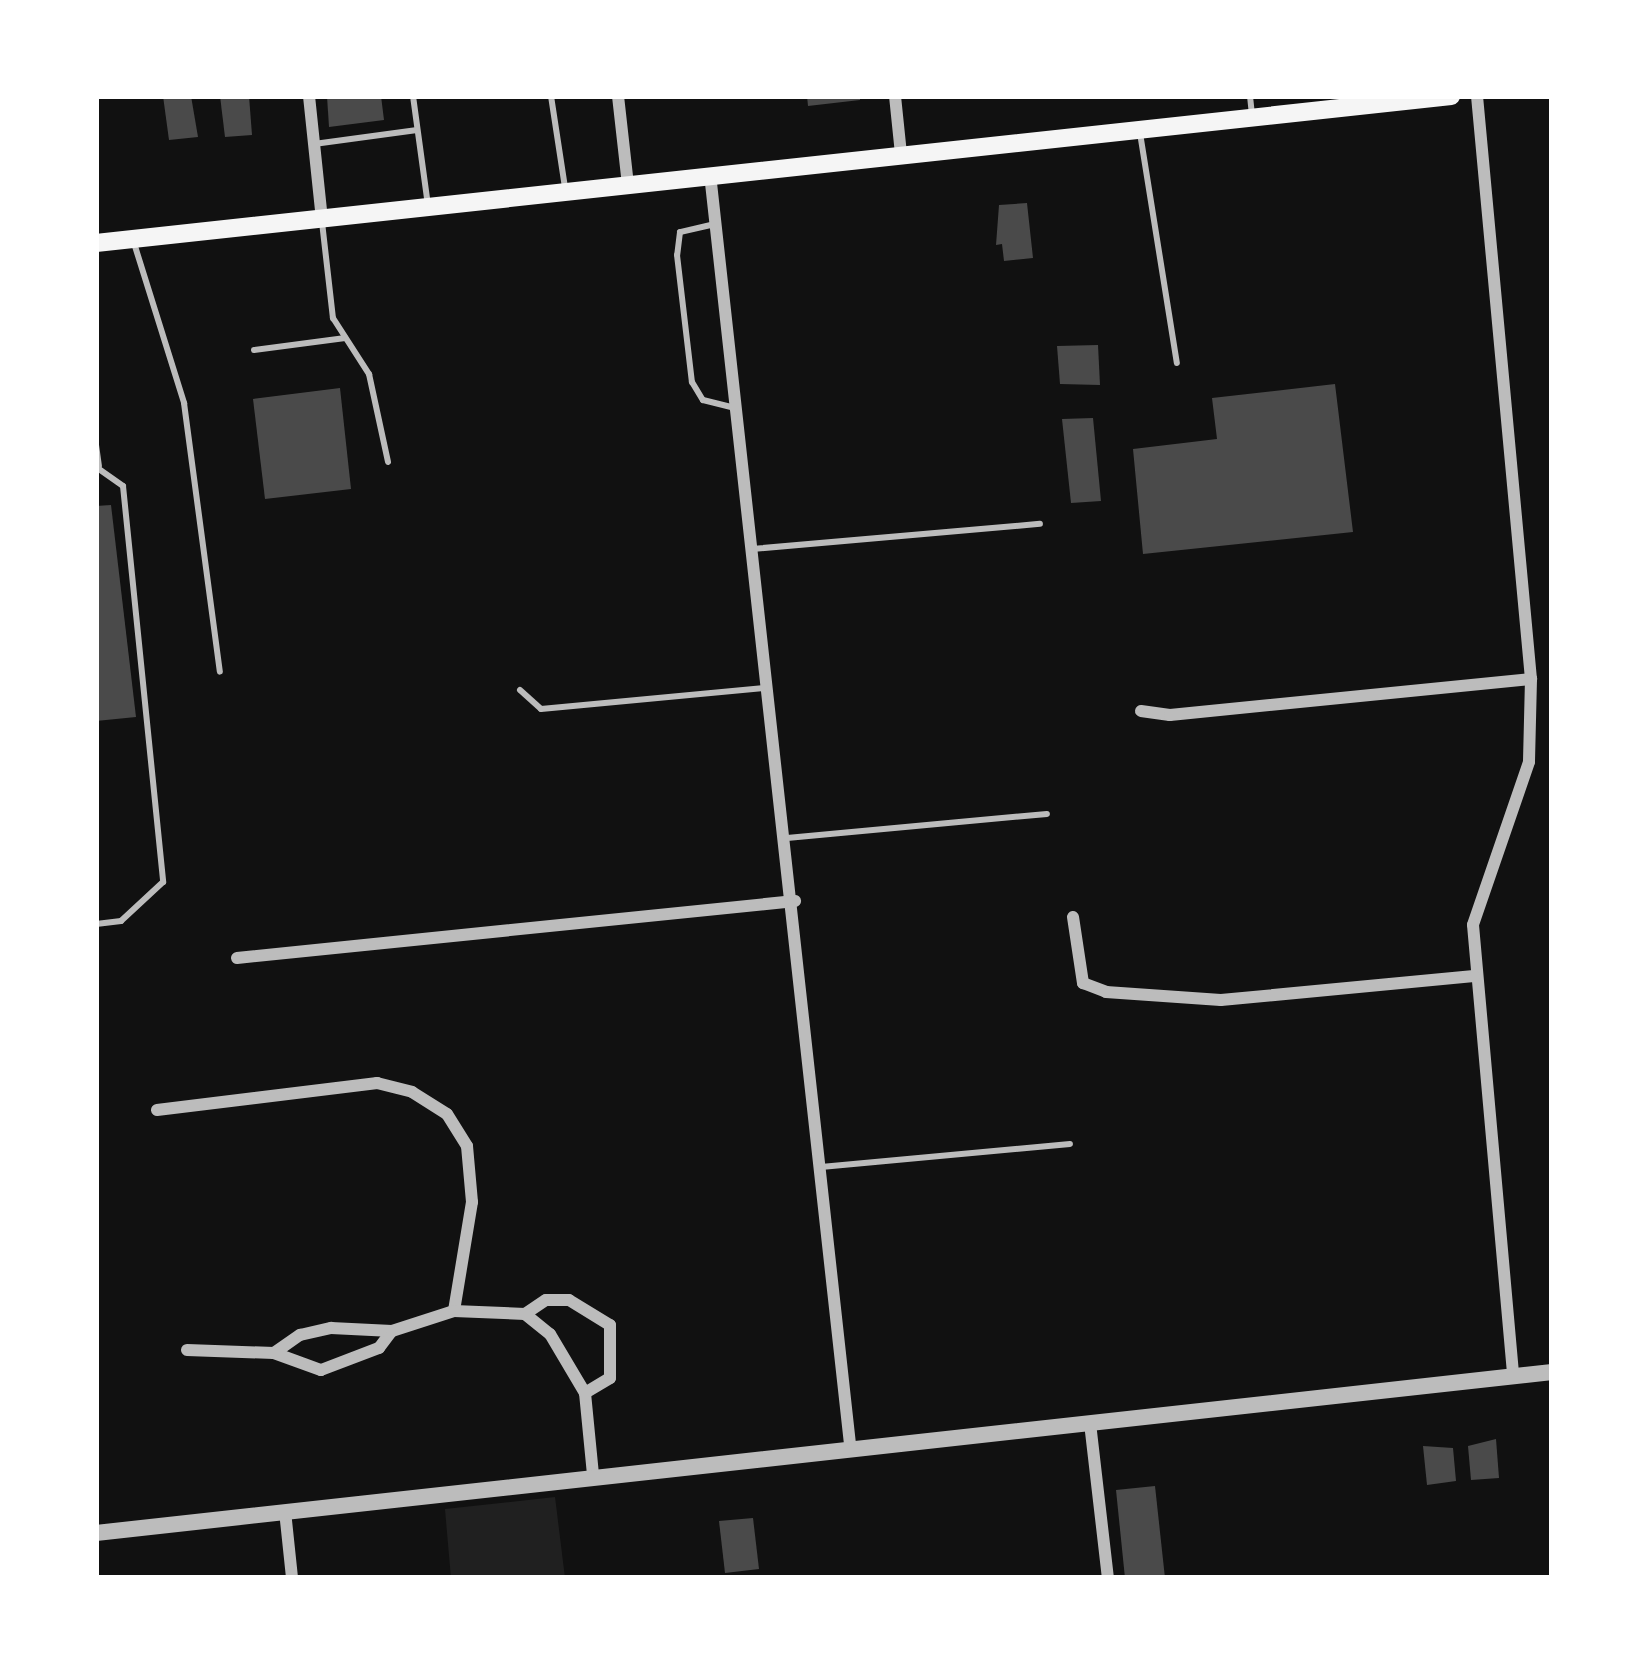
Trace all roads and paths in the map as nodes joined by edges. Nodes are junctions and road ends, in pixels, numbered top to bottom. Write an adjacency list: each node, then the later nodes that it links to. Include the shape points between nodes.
1 (309, 96): 13 (street)
2 (413, 96): 12 (lane)
3 (550, 96): 17 (lane)
4 (618, 96): 16 (street)
5 (895, 96): 14 (street)
6 (1250, 96): 10 (lane)
7 (1451, 96): 9 (main road)
8 (1478, 96): 33 (street)
9 (1340, 102): 10 (main road)
10 (1252, 117): 11 (main road)
11 (1139, 129): 14 (main road); 25 (lane)
12 (417, 130): 13 (lane); 18 (lane)
13 (314, 144): 19 (street)
14 (901, 154): 15 (main road)
15 (710, 174): 16 (main road); 20 (street)
16 (628, 184): 17 (main road)
17 (566, 192): 18 (main road)
18 (428, 207): 19 (main road)
19 (322, 219): 21 (main road); 23 (lane, via 333,318)
20 (715, 224): 26 (street); 26 (lane, via 676,236 692,382 703,400)
21 (133, 240): 22 (main road); 32 (lane, via 184,403)
22 (96, 243)
23 (345, 338): 24 (lane); 28 (lane, via 369,374)
24 (254, 350)
25 (1177, 363)
26 (736, 409): 31 (street)
27 (96, 445): 29 (lane)
28 (388, 462)
29 (97, 466): 41 (lane, via 124,486 164,883 121,921)
30 (1040, 524): 31 (lane)
31 (752, 549): 34 (street)
32 (220, 672)
33 (1531, 679): 36 (street, via 1170,715); 43 (street, via 1529,762 1473,925)
34 (768, 688): 35 (lane, via 541,709); 38 (street)
35 (520, 690)
36 (1141, 711)
37 (1048, 814): 38 (lane)
38 (787, 838): 39 (street)
39 (795, 901): 42 (street); 46 (street)
40 (1073, 917): 43 (street, via 1083,982 1106,992 1221,1000)
41 (96, 924)
42 (238, 958)
43 (1474, 976): 53 (street)
44 (157, 1110): 47 (street, via 377,1083 447,1114 467,1146 472,1202)
45 (1070, 1144): 46 (lane)
46 (817, 1167): 56 (street)
47 (454, 1311): 48 (street); 49 (street)
48 (525, 1314): 54 (street, via 550,1334); 54 (street, via 546,1300 569,1300 610,1325 610,1378)
49 (392, 1331): 51 (street, via 331,1328 300,1335); 51 (street, via 379,1348 321,1370)
50 (187, 1350): 51 (street)
51 (274, 1353)
52 (1552, 1372): 53 (street)
53 (1513, 1375): 55 (street)
54 (585, 1393): 57 (street)
55 (1090, 1424): 56 (street); 61 (street)
56 (850, 1444): 57 (street)
57 (593, 1475): 58 (street)
58 (285, 1511): 59 (street); 60 (street)
59 (96, 1534)
60 (292, 1578)
61 (1108, 1578)

